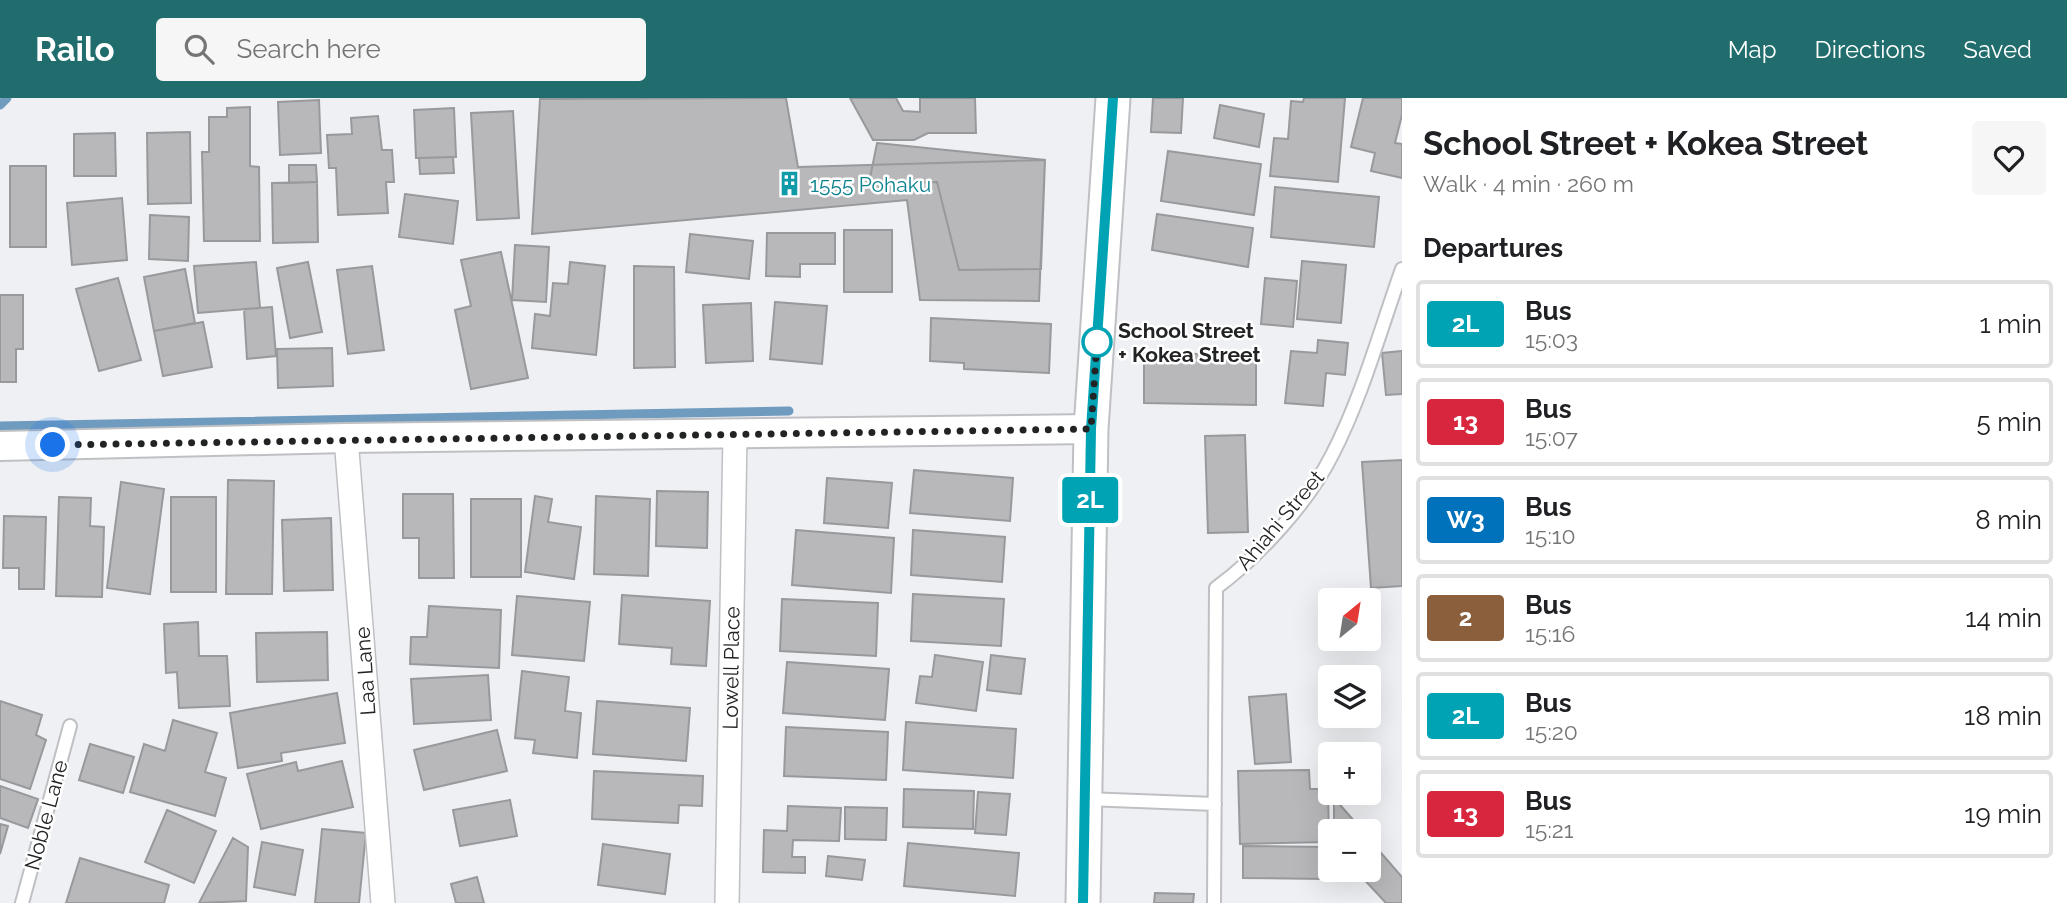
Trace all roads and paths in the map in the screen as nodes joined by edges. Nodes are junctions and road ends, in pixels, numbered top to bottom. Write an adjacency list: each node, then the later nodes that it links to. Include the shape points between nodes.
1 (1113, 98): 3 (main road)
2 (1402, 269): 9 (lane, Ahiahi Street, via 1331,457 1294,509 1241,569 1216,588)
3 (1091, 429): 4 (street); 8 (main road)
4 (735, 434): 5 (street); 12 (street, Lowell Place)
5 (346, 438): 6 (street); 11 (street, Laa Lane)
6 (0, 446)
7 (70, 726): 10 (lane, Noble Lane)
8 (1086, 799): 9 (lane); 13 (main road)
9 (1215, 804): 14 (lane, Ahiahi Street)
10 (22, 903)
11 (383, 903)
12 (727, 903)
13 (1083, 903)
14 (1214, 903)

